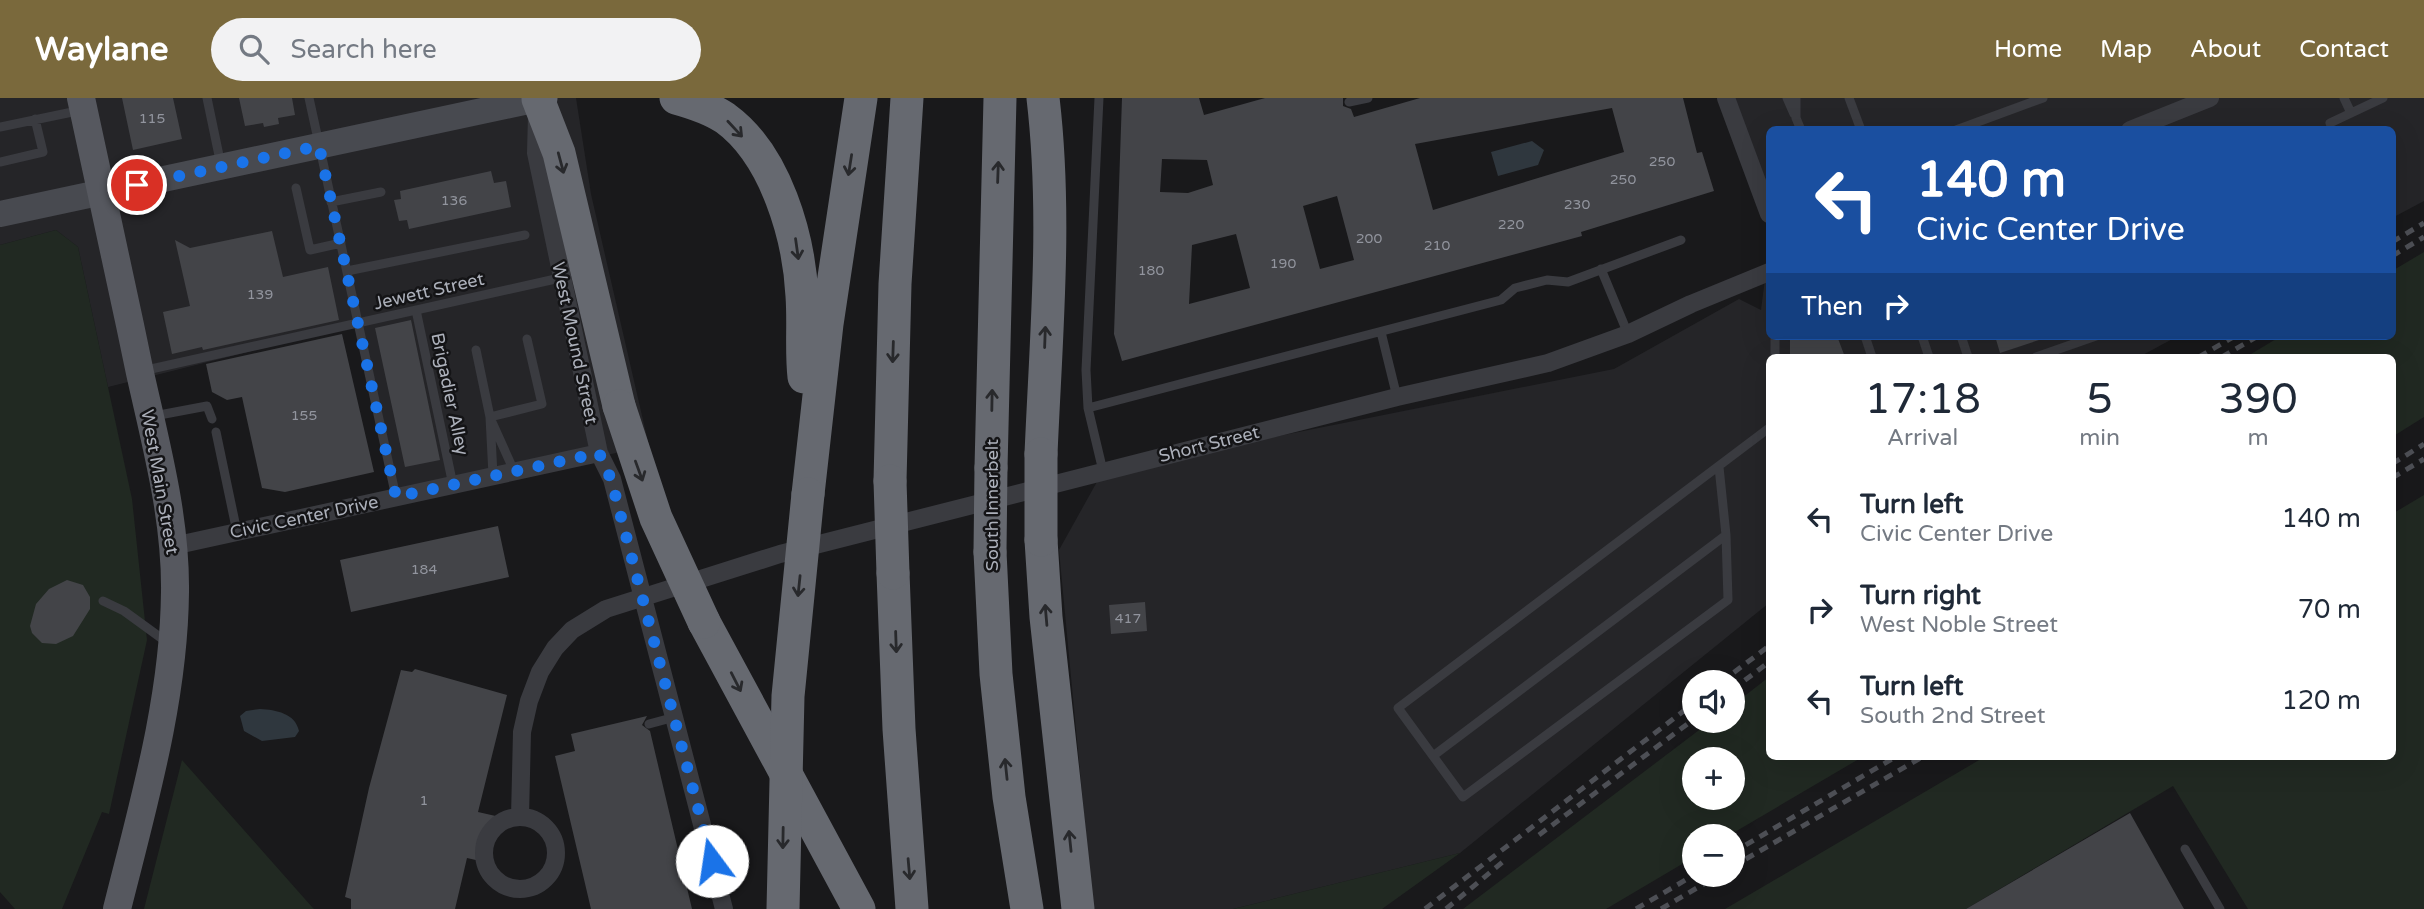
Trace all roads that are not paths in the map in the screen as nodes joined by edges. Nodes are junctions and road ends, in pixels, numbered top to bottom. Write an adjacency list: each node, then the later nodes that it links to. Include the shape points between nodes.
1 (207, 98): 32 (lane)
2 (309, 98): 30 (lane)
3 (539, 98): 30 (street); 45 (street, West Mound Street, via 536,153); 84 (highway, one-way to 84, bridge, via 559,153 619,407 656,518 704,622)
4 (676, 98): 61 (highway, one-way to 61, via 727,119 752,147 786,208 800,271 802,363)
5 (861, 98): 61 (highway, one-way to 61)
6 (907, 98): 85 (highway, one-way to 85, bridge, via 895,284 890,481 899,729)
7 (1000, 98): 86 (highway, South Innerbelt, one-way to 7, bridge, via 996,674 990,552)
8 (1043, 98): 87 (highway, one-way to 8, bridge, via 1041,540 1050,207)
9 (1099, 98): 56 (lane)
10 (1368, 98): 19 (lane)
11 (1726, 98): 37 (street)
12 (1787, 98): 22 (lane)
13 (1796, 98): 22 (lane)
14 (1849, 98): 25 (lane)
15 (2043, 98): 26 (lane)
16 (2344, 98): 21 (lane)
17 (2383, 98): 21 (lane)
18 (2205, 99): 27 (street)
19 (1349, 102)
20 (82, 104): 23 (lane); 34 (main road, West Main Street)
21 (2351, 113): 28 (lane)
22 (1796, 118): 24 (lane)
23 (35, 119): 29 (lane); 31 (lane, via 43,152)
24 (1799, 126)
25 (1860, 126)
26 (1966, 126)
27 (2140, 126)
28 (2331, 126)
29 (0, 127)
30 (319, 146): 32 (street); 36 (lane)
31 (0, 162)
32 (222, 166): 34 (street)
33 (296, 188): 41 (lane, via 310,250)
34 (102, 192): 38 (street); 54 (main road, West Main Street)
35 (381, 192): 36 (lane)
36 (331, 202): 41 (lane)
37 (1766, 206)
38 (0, 214)
39 (525, 235): 43 (lane)
40 (1681, 240): 42 (lane)
41 (341, 243): 43 (lane)
42 (1601, 270): 48 (lane, via 1568,282 1548,280 1515,288 1502,300); 49 (lane)
43 (347, 271): 47 (lane)
44 (1766, 273): 49 (street, Short Street)
45 (560, 278): 46 (lane, Jewett Street); 63 (street, West Mound Street)
46 (416, 310): 47 (lane, Jewett Street); 68 (lane, Brigadier Alley)
47 (358, 323): 54 (lane, Jewett Street); 69 (lane)
48 (1381, 332): 55 (lane); 56 (lane)
49 (1628, 334): 55 (street, Short Street, via 1548,363)
50 (527, 339): 58 (lane, via 542,404)
51 (2085, 340): 53 (lane)
52 (476, 350): 58 (lane)
53 (2045, 354)
54 (140, 372): 57 (main road, West Main Street)
55 (1397, 397): 66 (street, Short Street)
56 (1088, 408): 66 (lane)
57 (150, 417): 59 (lane, via 207,406); 72 (main road, West Main Street)
58 (490, 417): 65 (lane); 67 (lane)
59 (212, 419)
60 (1766, 430): 64 (lane)
61 (814, 431): 83 (highway, one-way to 83, bridge, via 788,696)
62 (216, 432): 70 (lane)
63 (599, 453): 65 (street, Civic Center Drive); 73 (street, West Mound Street, via 611,479)
64 (1719, 467): 71 (lane); 78 (lane, via 1398,708)
65 (514, 471): 67 (street, Civic Center Drive)
66 (1103, 471): 73 (street, Short Street, via 780,554)
67 (493, 475): 68 (street, Civic Center Drive)
68 (453, 485): 69 (street, Civic Center Drive)
69 (396, 497): 70 (street, Civic Center Drive)
70 (237, 532): 72 (street, Civic Center Drive)
71 (1727, 535): 78 (lane); 78 (lane, via 1728,600 1464,797)
72 (173, 546): 75 (main road, West Main Street)
73 (641, 597): 76 (street, West Mound Street); 79 (street, Short Street, via 606,609 572,630 540,672 522,733)
74 (103, 600): 75 (lane)
75 (172, 646): 81 (main road, West Main Street, via 150,780)
76 (675, 717): 77 (lane); 82 (street, West Mound Street)
77 (649, 724)
78 (1433, 756)
79 (520, 817): 79 (street, via 496,825 483,851 493,878 520,890 546,878 556,851 543,825)
80 (2185, 849): 88 (lane)
81 (117, 909)
82 (724, 909)
83 (783, 909)
84 (859, 909)
85 (912, 909)
86 (1027, 909)
87 (1078, 909)
88 (2220, 909)

